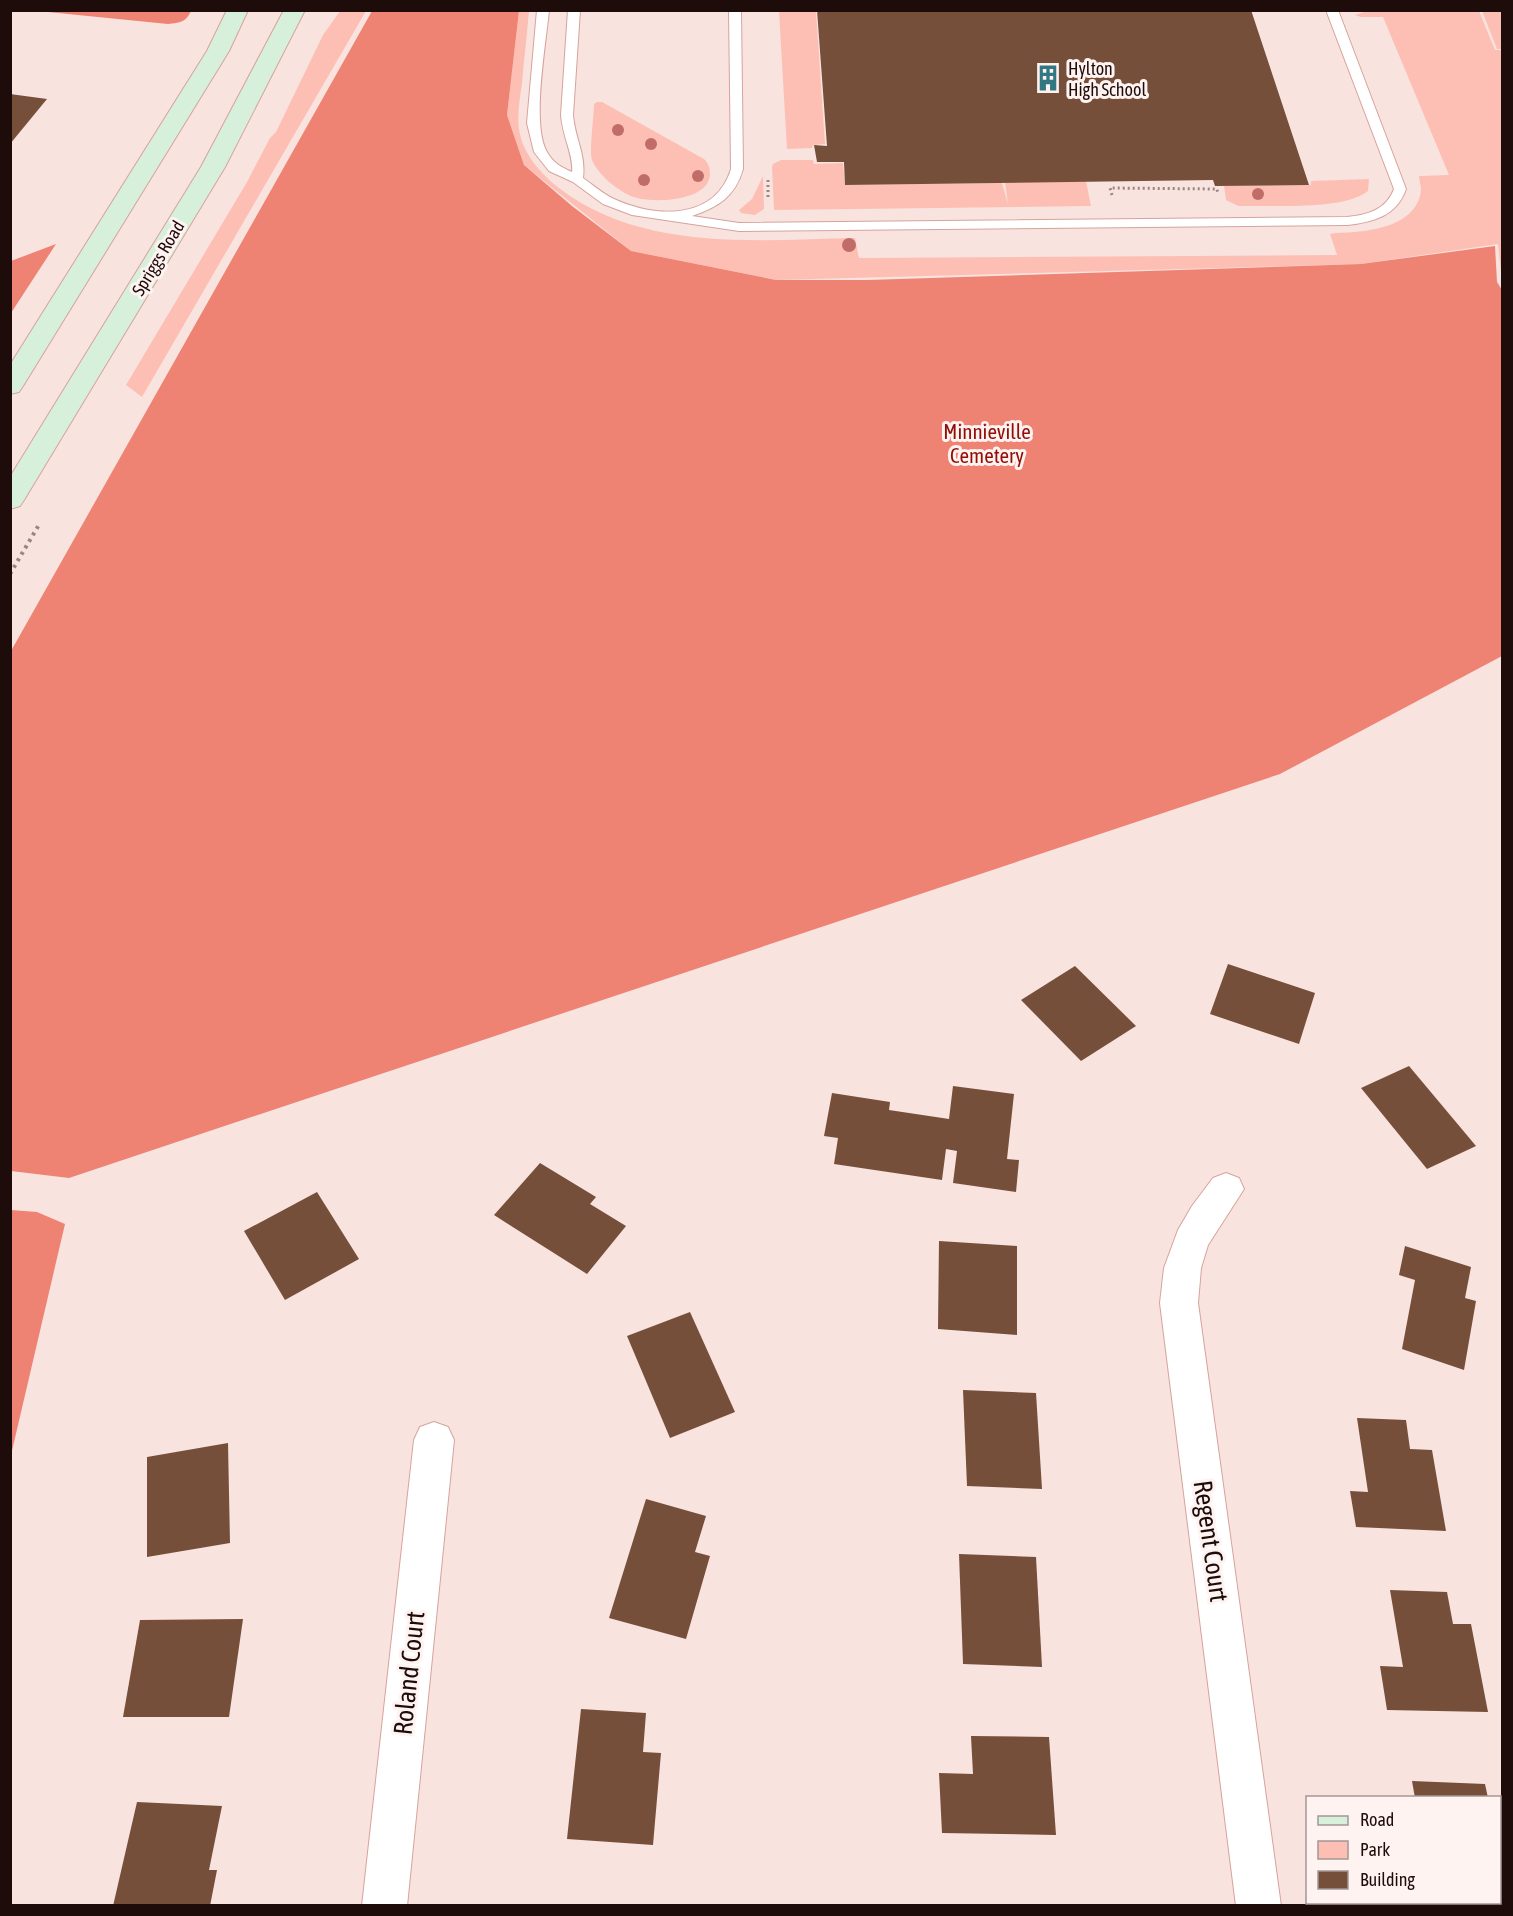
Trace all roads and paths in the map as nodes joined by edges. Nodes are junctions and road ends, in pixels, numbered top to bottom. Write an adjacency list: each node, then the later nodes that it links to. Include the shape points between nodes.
1 (238, 10): 13 (main road, via 169,132)
2 (295, 10): 14 (main road, Spriggs Road, via 213,167)
3 (543, 10): 8 (lane, via 535,139 553,168)
4 (574, 10): 8 (lane, via 567,115 568,132 579,163)
5 (735, 10): 12 (lane, via 735,180 731,190 711,205)
6 (1332, 10): 12 (lane, via 1400,189 1387,210 1375,216 1347,221 748,227)
7 (768, 176): 11 (path)
8 (577, 179): 12 (lane, via 617,206)
9 (1220, 198): 10 (path, via 1217,189 1110,188)
10 (1113, 199)
11 (768, 200)
12 (673, 219)
13 (10, 386)
14 (10, 500)
15 (1226, 1189): 18 (street, Regent Court, via 1200,1222 1184,1253 1179,1303)
16 (434, 1440): 17 (street, Roland Court)
17 (384, 1905)
18 (1259, 1905)

